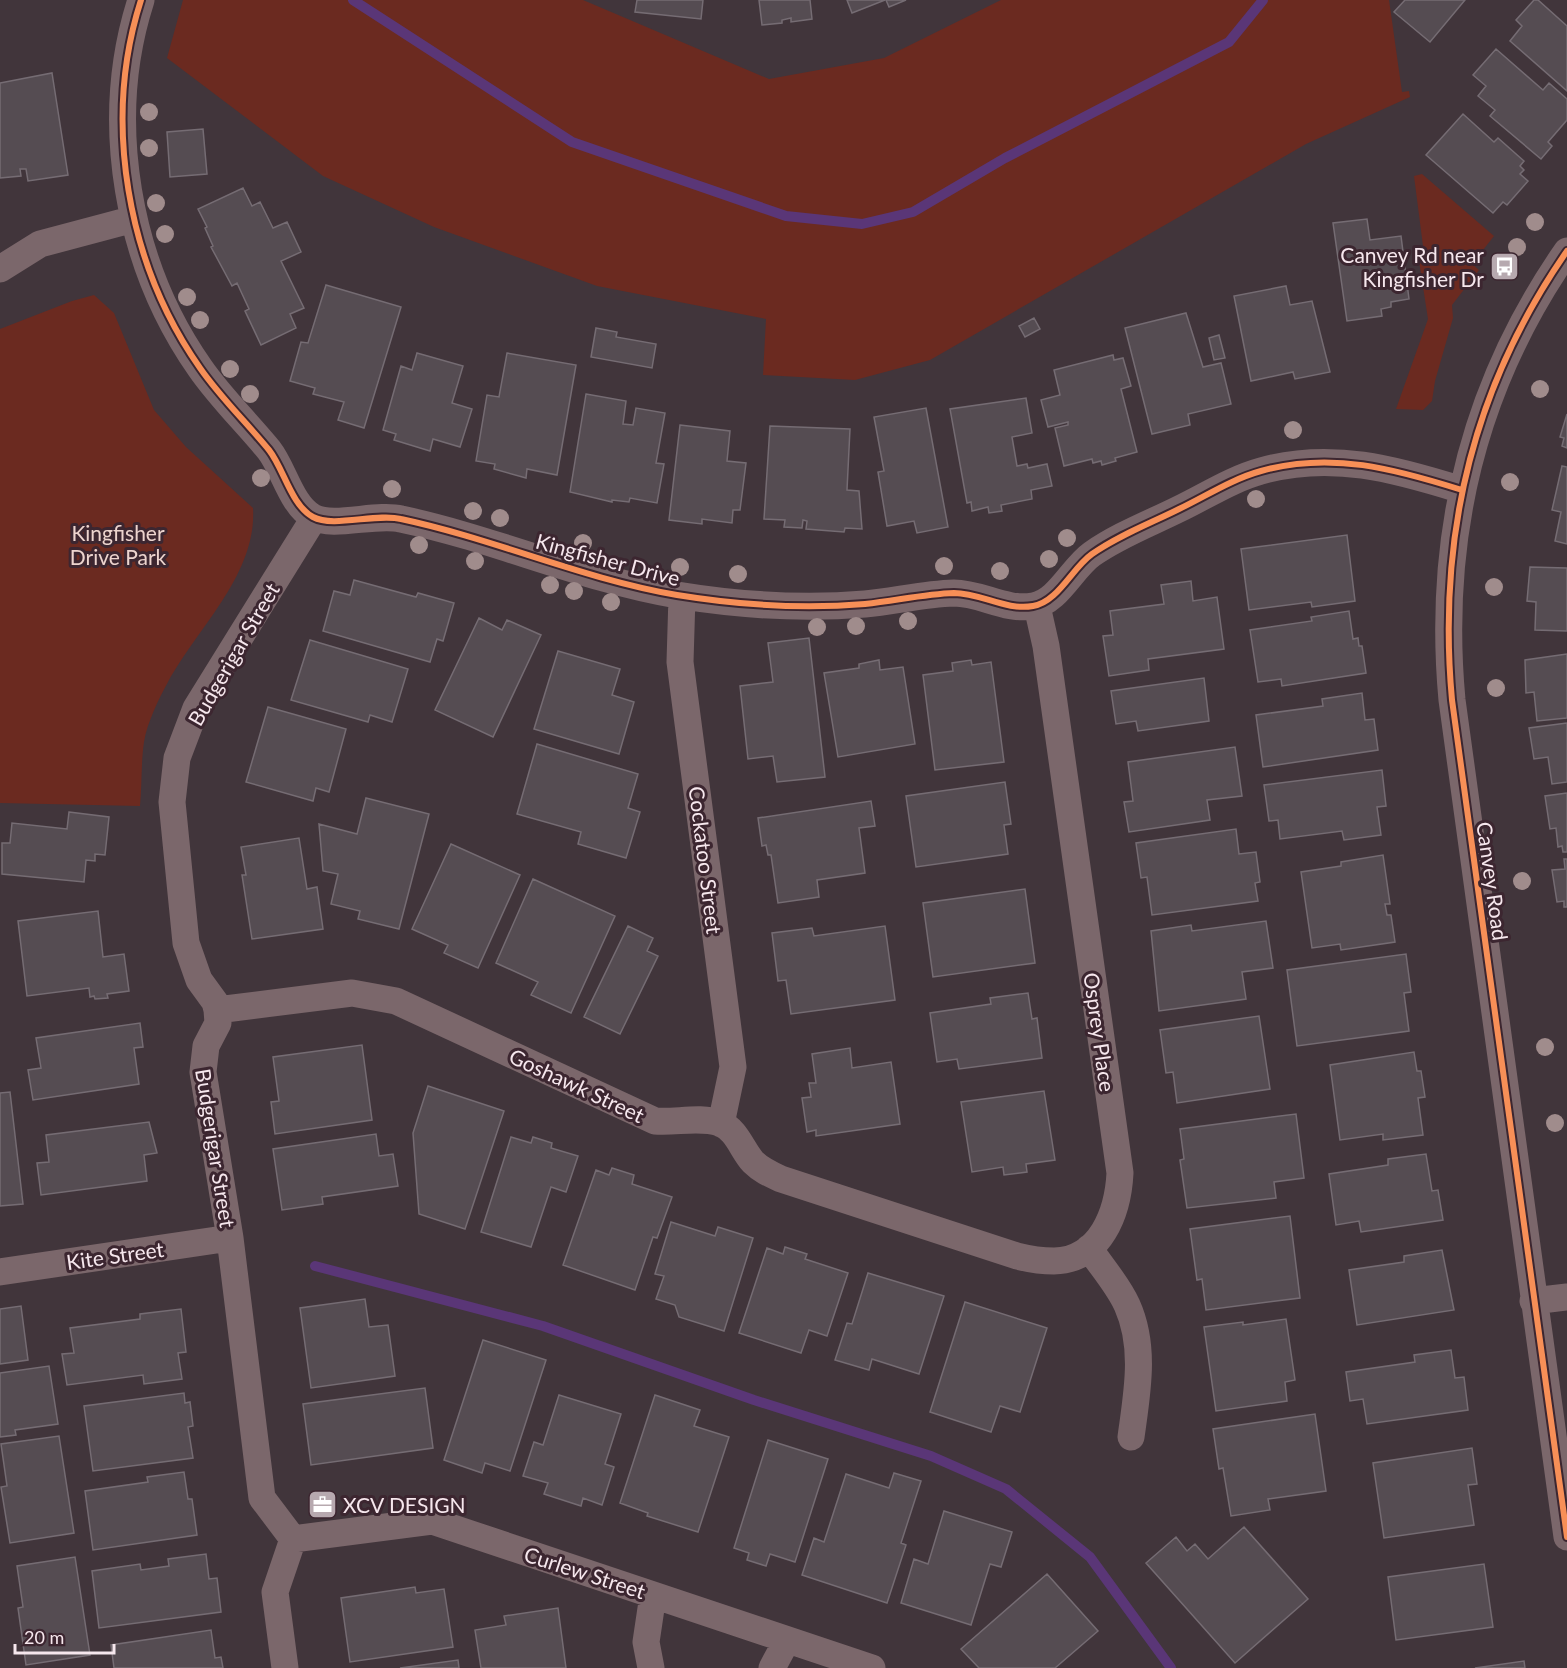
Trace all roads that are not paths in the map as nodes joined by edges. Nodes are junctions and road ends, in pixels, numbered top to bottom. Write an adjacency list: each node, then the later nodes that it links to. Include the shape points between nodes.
1 (141, 0): 2 (street, via 125,77 123,116)
2 (134, 219): 4 (street, via 40,244); 6 (street, via 165,307 188,350 215,388 275,457 298,501)
3 (1567, 251): 5 (street, Canvey Road, via 1529,311 1499,374 1476,430)
4 (0, 269)
5 (1462, 490): 8 (street, via 1382,466 1342,461 1299,463 1259,472 1103,546); 15 (street, Canvey Road, via 1450,573 1449,660)
6 (314, 518): 7 (street, Kingfisher Drive, via 394,517 608,579); 9 (street, Budgerigar Street, via 196,708 177,758 172,801 186,943 200,980)
7 (682, 596): 8 (street, Kingfisher Drive, via 831,605 960,593 1018,607); 10 (street, Cockatoo Street, via 680,662 733,1067)
8 (1037, 606): 12 (street, Osprey Place, via 1046,646 1120,1173 1116,1212 1105,1232)
9 (218, 1010): 10 (street, Goshawk Street, via 352,993 396,1001 655,1121); 11 (street, Budgerigar Street, via 218,1023 206,1046 203,1072)
10 (721, 1124): 12 (street, via 765,1172 781,1179 1017,1257 1056,1261)
11 (230, 1238): 13 (street, Kite Street); 18 (street, Budgerigar Street, via 262,1498)
12 (1089, 1248): 16 (street, via 1127,1305 1139,1344)
13 (0, 1272)
14 (1567, 1297): 15 (street)
15 (1533, 1301): 17 (street, Canvey Road)
16 (1131, 1437)
17 (1567, 1537)
18 (293, 1539): 19 (street, Curlew Street, via 432,1521); 21 (street, via 275,1592)
19 (653, 1595): 20 (street, Curlew Street); 22 (street, via 646,1642)
20 (788, 1640): 23 (street); 24 (street, Curlew Street)
21 (285, 1668)
22 (651, 1668)
23 (772, 1668)
24 (872, 1668)

